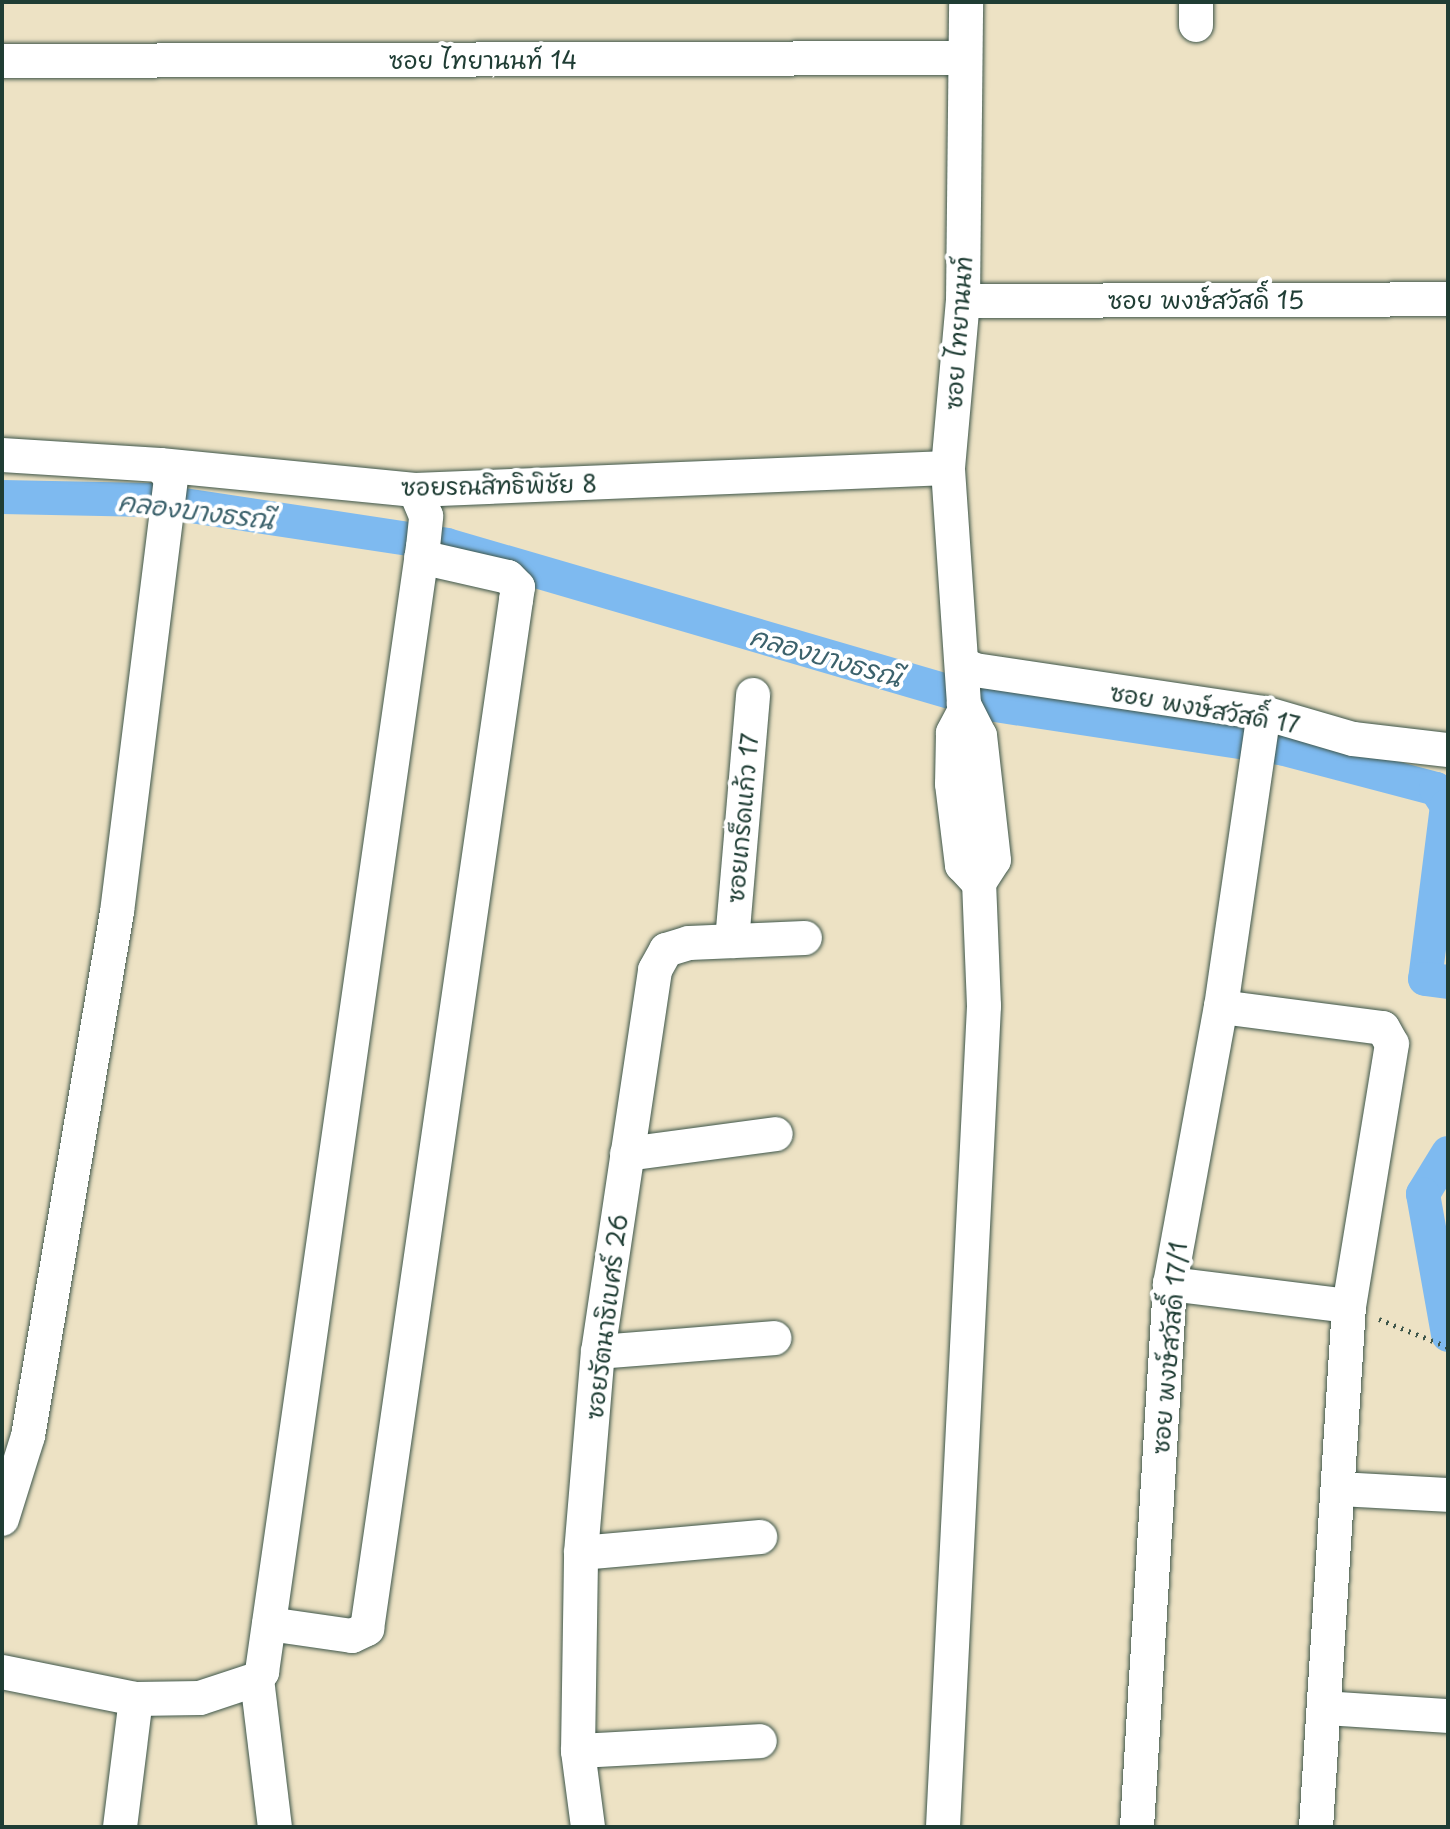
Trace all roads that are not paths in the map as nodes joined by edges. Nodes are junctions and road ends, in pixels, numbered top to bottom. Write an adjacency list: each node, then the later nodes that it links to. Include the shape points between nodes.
1 (966, 2): 2 (street, ซอย ไทยานนท์)
2 (965, 58): 3 (street, ซอย ไทยานนท์ 14); 5 (street, ซอย ไทยานนท์)
3 (2, 61)
4 (1448, 299): 5 (street, ซอย พงษ์สวัสดิ์ 15)
5 (963, 301): 7 (street, ซอย ไทยานนท์)
6 (2, 455): 8 (street, ซอยรณสิทธิพิชัย 8)
7 (948, 468): 9 (street, ซอยรณสิทธิพิชัย 8); 10 (street, ซอย ไทยานนท์)
8 (165, 471): 9 (street, ซอยรณสิทธิพิชัย 8); 25 (street, via 166,514 117,912 28,1436)
9 (421, 528): 28 (street); 28 (street, via 518,587 367,1629 352,1636)
10 (964, 689): 12 (street, ซอย พงษ์สวัสดิ์ 17, via 975,670); 39 (street, via 953,733 969,784 962,865 979,883 984,1006)
11 (753, 695): 15 (street, ซอยเกร็ดแก้ว 17)
12 (1261, 733): 13 (street, ซอย พงษ์สวัสดิ์ 17); 16 (street, ซอย พงษ์สวัสดิ์ 17/1)
13 (1448, 750)
14 (805, 938): 15 (street, ซอยรัตนาธิเบศร์ 26)
15 (732, 941): 18 (street, ซอยรัตนาธิเบศร์ 26, via 666,950 655,970)
16 (1221, 1007): 19 (street, ซอย พงษ์สวัสดิ์ 17/1); 20 (street, via 1383,1028 1392,1044)
17 (776, 1134): 18 (street)
18 (627, 1154): 22 (street, ซอยรัตนาธิเบศร์ 26)
19 (1170, 1284): 20 (street); 40 (street, ซอย พงษ์สวัสดิ์ 17/1)
20 (1349, 1306): 23 (street)
21 (774, 1338): 22 (street)
22 (598, 1352): 27 (street, ซอยรัตนาธิเบศร์ 26)
23 (1338, 1489): 24 (street); 32 (street)
24 (1448, 1495)
25 (2, 1519)
26 (760, 1537): 27 (street)
27 (581, 1553): 35 (street, ซอยรัตนาธิเบศร์ 26)
28 (269, 1624): 30 (street)
29 (2, 1672): 31 (street)
30 (257, 1679): 31 (street, via 200,1698); 37 (street)
31 (136, 1699): 36 (street)
32 (1324, 1708): 33 (street); 41 (street)
33 (1448, 1716)
34 (760, 1741): 35 (street)
35 (578, 1751): 38 (street, ซอยรัตนาธิเบศร์ 26)
36 (120, 1827)
37 (275, 1827)
38 (588, 1827)
39 (943, 1827)
40 (1137, 1827)
41 (1316, 1827)

